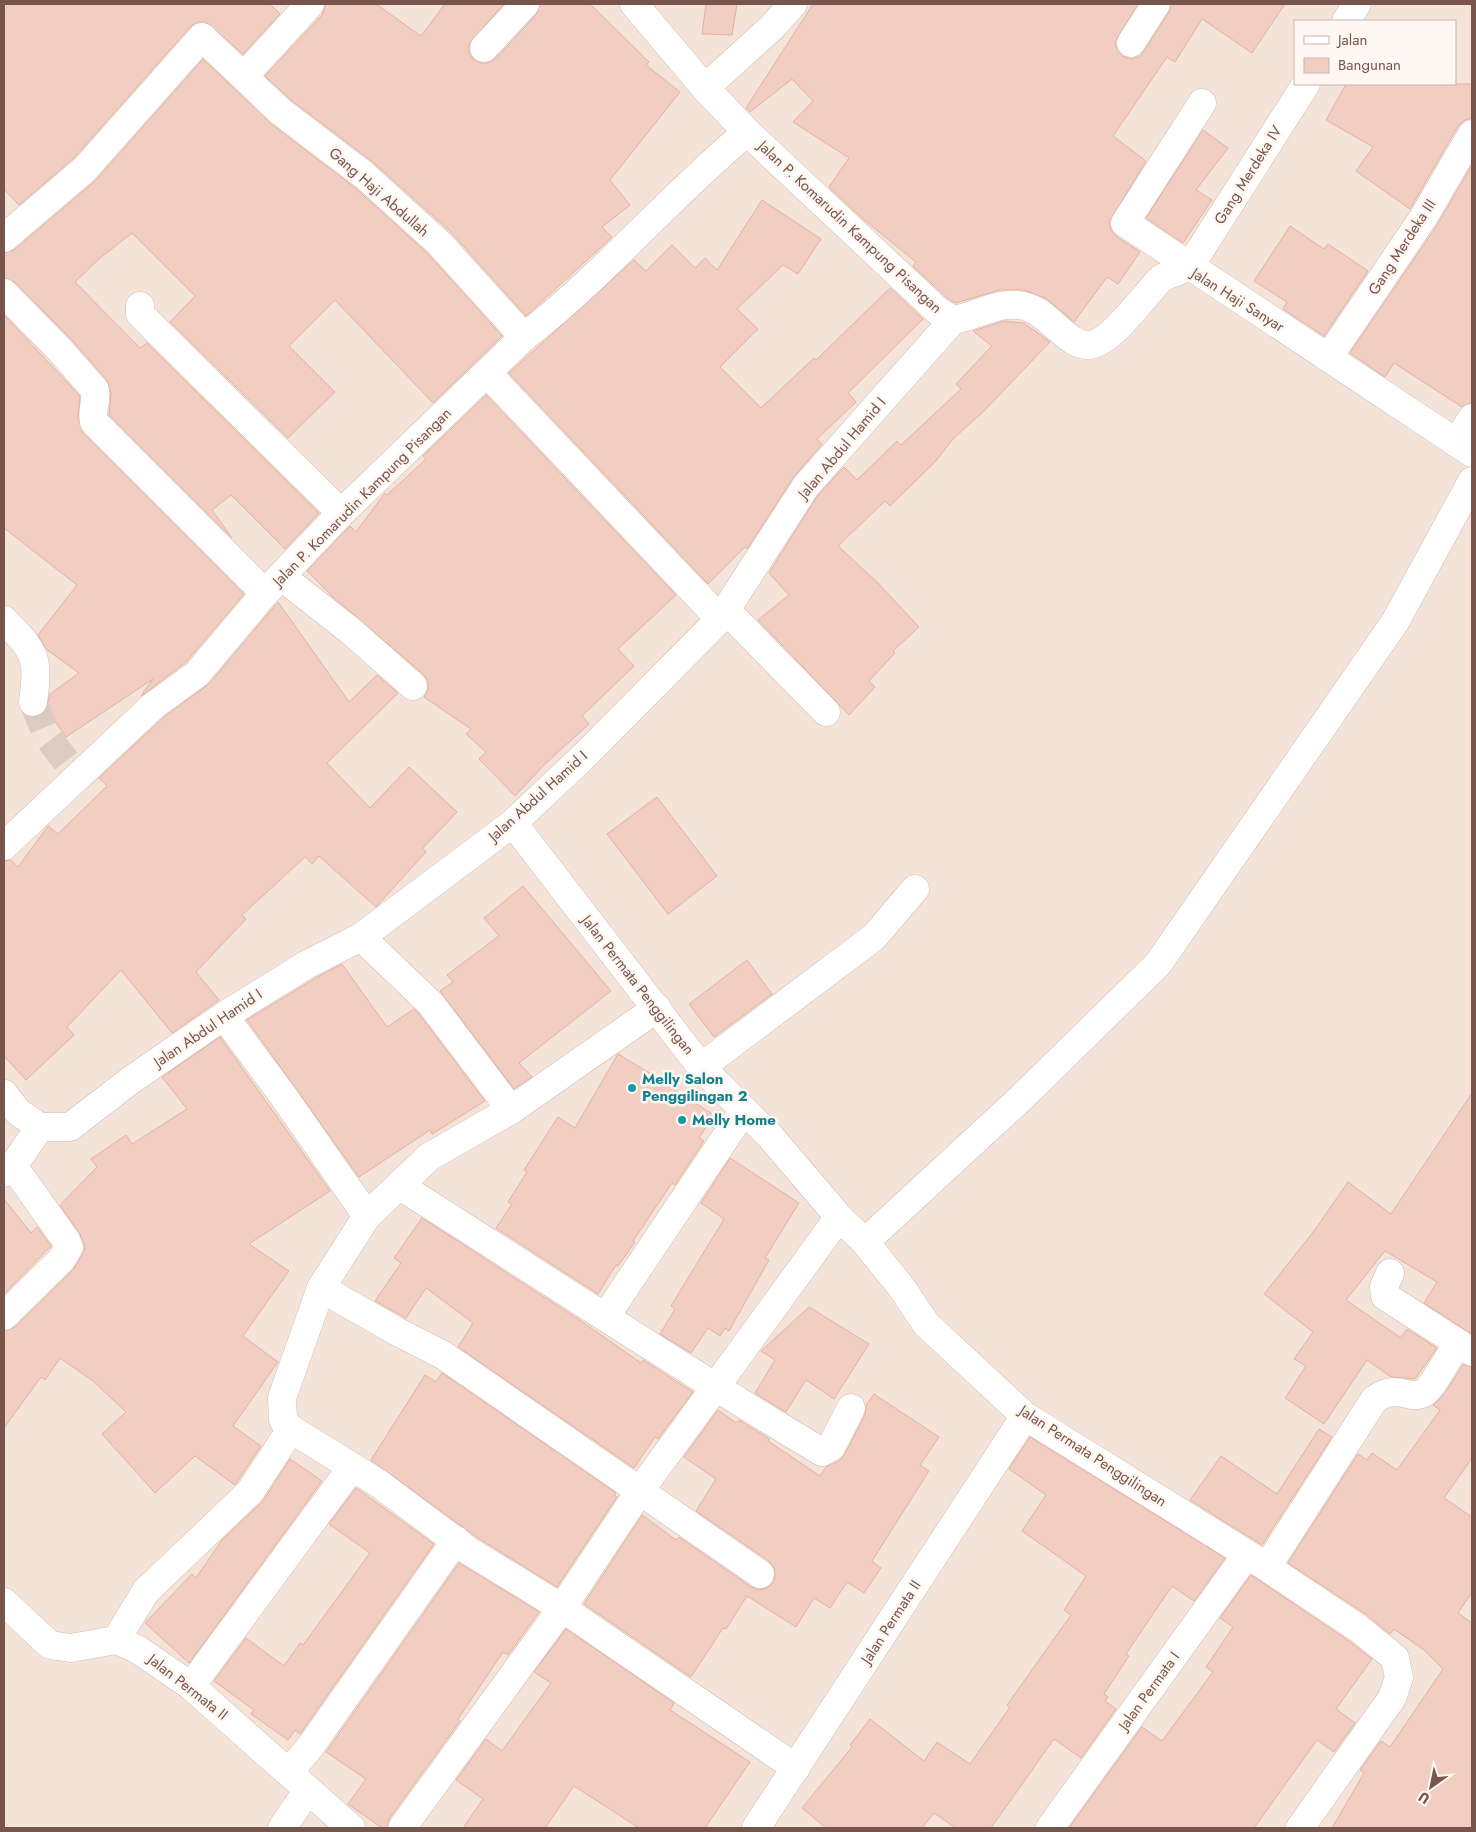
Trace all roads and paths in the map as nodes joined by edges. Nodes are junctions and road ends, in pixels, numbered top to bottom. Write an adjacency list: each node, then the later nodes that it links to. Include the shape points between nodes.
1 (310, 4): 10 (street)
2 (525, 4): 9 (street)
3 (634, 4): 12 (street, Jalan P. Komarudin Kampung Pisangan)
4 (793, 4): 12 (street)
5 (1156, 4): 8 (street)
6 (1357, 4): 7 (street)
7 (1347, 20)
8 (1131, 44)
9 (484, 48)
10 (244, 76): 16 (street, Gang Haji Abdullah, via 202,37 85,169); 21 (street, Gang Haji Abdullah, via 281,112 364,175 439,243)
11 (1305, 85): 17 (street, Gang Merdeka IV)
12 (705, 88): 14 (street, Jalan P. Komarudin Kampung Pisangan)
13 (1202, 103): 17 (street, via 1124,222)
14 (748, 132): 20 (street, Jalan P. Komarudin Kampung Pisangan, via 938,311); 21 (street, Jalan P. Komarudin Kampung Pisangan, via 712,162 555,313)
15 (1472, 134): 22 (street, Gang Merdeka III, via 1423,218)
16 (4, 238)
17 (1190, 266): 20 (street, Jalan Haji Sanyar, via 1161,278 1123,322 1096,344 1075,343 1047,316 1013,304); 22 (street, Jalan Haji Sanyar)
18 (4, 293): 28 (street, via 95,390 94,422)
19 (140, 306): 27 (street, via 140,314)
20 (953, 320): 29 (street, Jalan Abdul Hamid I, via 806,486)
21 (524, 338): 23 (street, Jalan P. Komarudin Kampung Pisangan)
22 (1328, 358): 25 (street, Jalan Haji Sanyar)
23 (488, 374): 27 (street, Jalan P. Komarudin Kampung Pisangan); 29 (street)
24 (1472, 418): 25 (street)
25 (1464, 448)
26 (1472, 481): 49 (street, via 1395,622 1158,964 1021,1098)
27 (341, 513): 28 (street, Jalan P. Komarudin Kampung Pisangan)
28 (273, 585): 31 (street, via 352,632); 35 (street, Jalan P. Komarudin Kampung Pisangan, via 197,674 72,768)
29 (723, 614): 33 (street); 34 (street, Jalan Abdul Hamid I, via 583,757)
30 (4, 620): 32 (street, via 27,644 37,669)
31 (412, 686)
32 (33, 702)
33 (826, 712)
34 (513, 823): 37 (street, Jalan Abdul Hamid I); 38 (street, Jalan Permata Penggilingan)
35 (4, 846)
36 (915, 889): 40 (street, via 874,937)
37 (361, 937): 39 (street, Jalan Abdul Hamid I, via 306,965); 42 (street, via 431,1004)
38 (657, 1008): 40 (street, Jalan Permata Penggilingan); 42 (street)
39 (224, 1016): 44 (street, Jalan Abdul Hamid I, via 70,1127); 47 (street)
40 (701, 1067): 43 (street, Jalan Permata Penggilingan)
41 (4, 1094): 44 (street, via 18,1112)
42 (511, 1110): 46 (street, via 429,1157)
43 (744, 1110): 48 (street, Jalan Permata Penggilingan); 53 (street)
44 (40, 1127): 45 (street)
45 (8, 1169): 52 (street, via 69,1247 62,1259)
46 (400, 1186): 47 (street); 53 (street)
47 (367, 1216): 51 (street)
48 (839, 1217): 49 (street, Jalan Permata Penggilingan); 55 (street)
49 (865, 1242): 57 (street, Jalan Permata Penggilingan, via 926,1324)
50 (1390, 1273): 54 (street, via 1384,1287 1385,1296)
51 (321, 1288): 58 (street, via 282,1398 283,1420); 60 (street, via 443,1355)
52 (4, 1316)
53 (606, 1316): 55 (street)
54 (1465, 1347): 62 (street, Jalan Permata I, via 1425,1392 1413,1396 1395,1390 1374,1400)
55 (715, 1388): 56 (street, via 822,1452 831,1447); 60 (street)
56 (851, 1408)
57 (1025, 1416): 62 (street, Jalan Permata Penggilingan); 68 (street, Jalan Permata II)
58 (291, 1429): 59 (street); 66 (street, via 250,1492 146,1591)
59 (352, 1467): 61 (street); 67 (street)
60 (640, 1492): 63 (street); 65 (street)
61 (456, 1540): 65 (street, via 509,1578); 69 (street, via 310,1747)
62 (1257, 1561): 74 (street, Jalan Permata I); 75 (street, Jalan Permata Penggilingan, via 1358,1628 1395,1658 1399,1678 1392,1698)
63 (760, 1574)
64 (4, 1602): 66 (street, via 50,1645 71,1648)
65 (562, 1608): 68 (street); 72 (street)
66 (116, 1640): 67 (street, Jalan Permata II, via 137,1649)
67 (191, 1686): 69 (street, Jalan Permata II)
68 (796, 1768): 73 (street, Jalan Permata II)
69 (299, 1781): 70 (street); 71 (street, Jalan Permata II)
70 (282, 1828)
71 (351, 1828)
72 (402, 1828)
73 (756, 1828)
74 (1050, 1828)
75 (1300, 1828)

